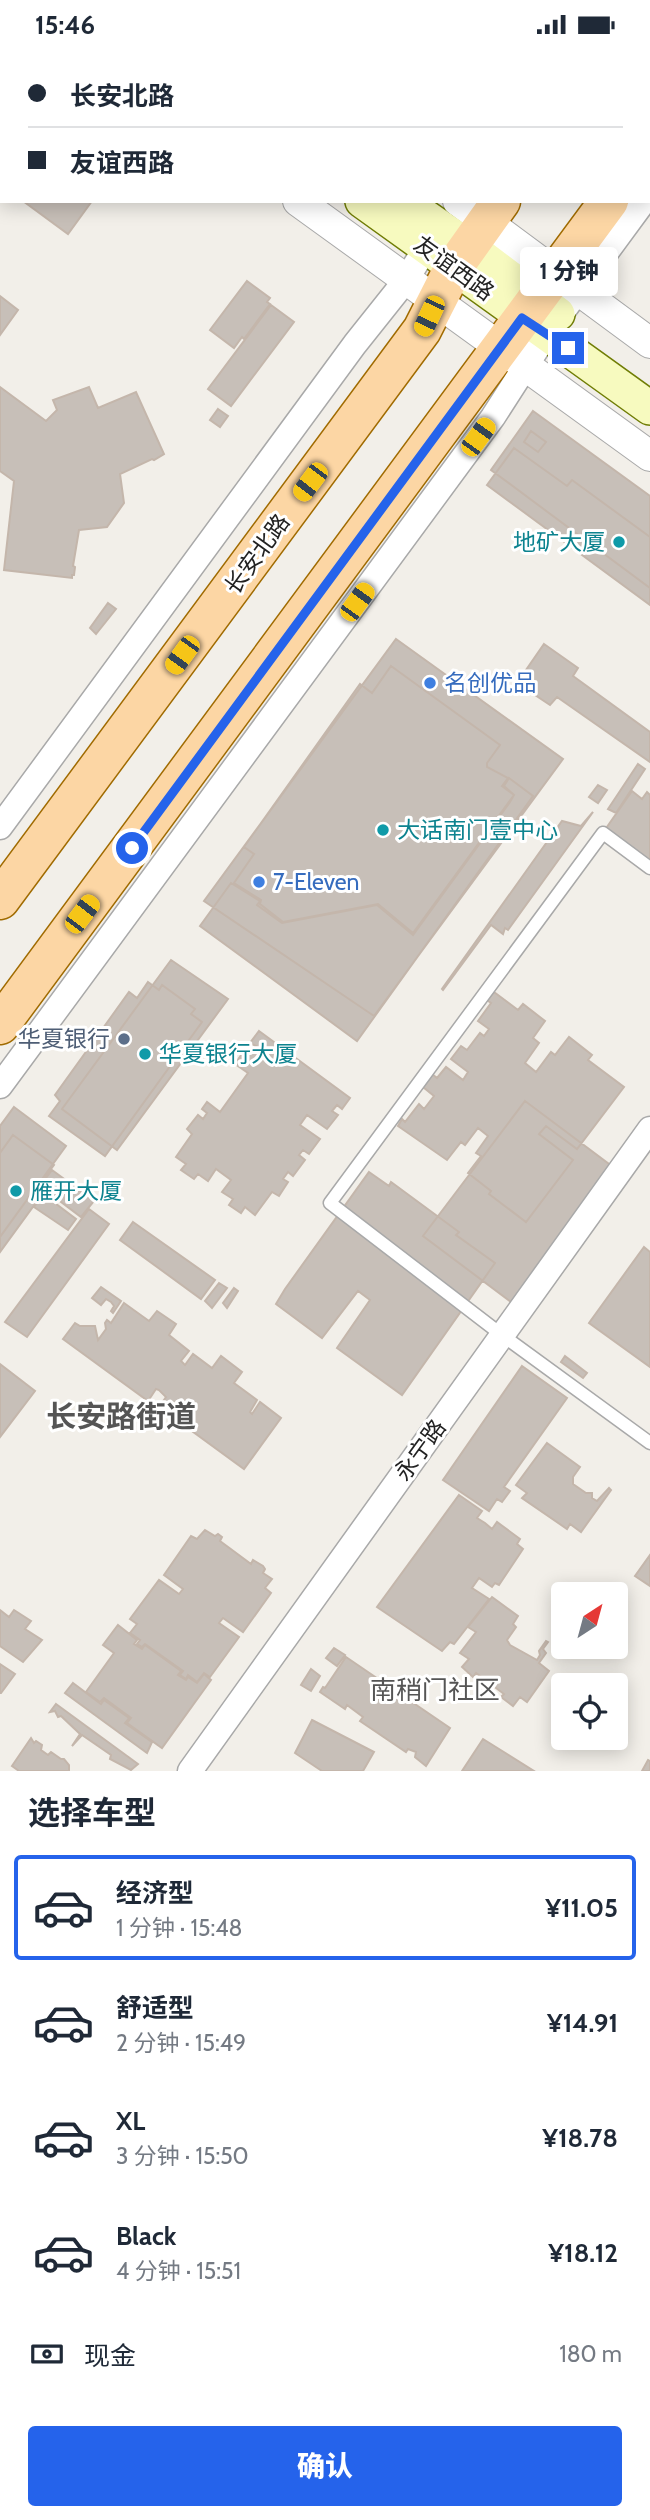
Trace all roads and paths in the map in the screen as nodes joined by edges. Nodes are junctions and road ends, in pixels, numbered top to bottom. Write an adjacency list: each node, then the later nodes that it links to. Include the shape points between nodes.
1 (301, 203): 7 (street)
2 (370, 203): 6 (main road, 友谊西路)
3 (407, 203): 6 (main road, 友谊西路)
4 (608, 203): 8 (main road)
5 (642, 203): 8 (street)
6 (461, 227): 7 (main road, 长安北路); 8 (main road, 友谊西路)
7 (421, 290): 8 (street); 13 (street, via 355,344); 15 (main road, 长安北路, via 422,330)
8 (541, 318): 9 (street); 10 (main road, 友谊西路); 11 (main road, 友谊西路); 12 (street); 16 (main road); 17 (street, via 485,428)
9 (650, 343)
10 (650, 382)
11 (650, 408)
12 (650, 456)
13 (0, 827)
14 (650, 867): 19 (lane, via 603,832 330,1203)
15 (0, 900)
16 (0, 1025)
17 (0, 1086)
18 (650, 1129): 19 (street, 永宁路)
19 (502, 1335): 20 (lane); 21 (street, 永宁路)
20 (650, 1443)
21 (190, 1771)

